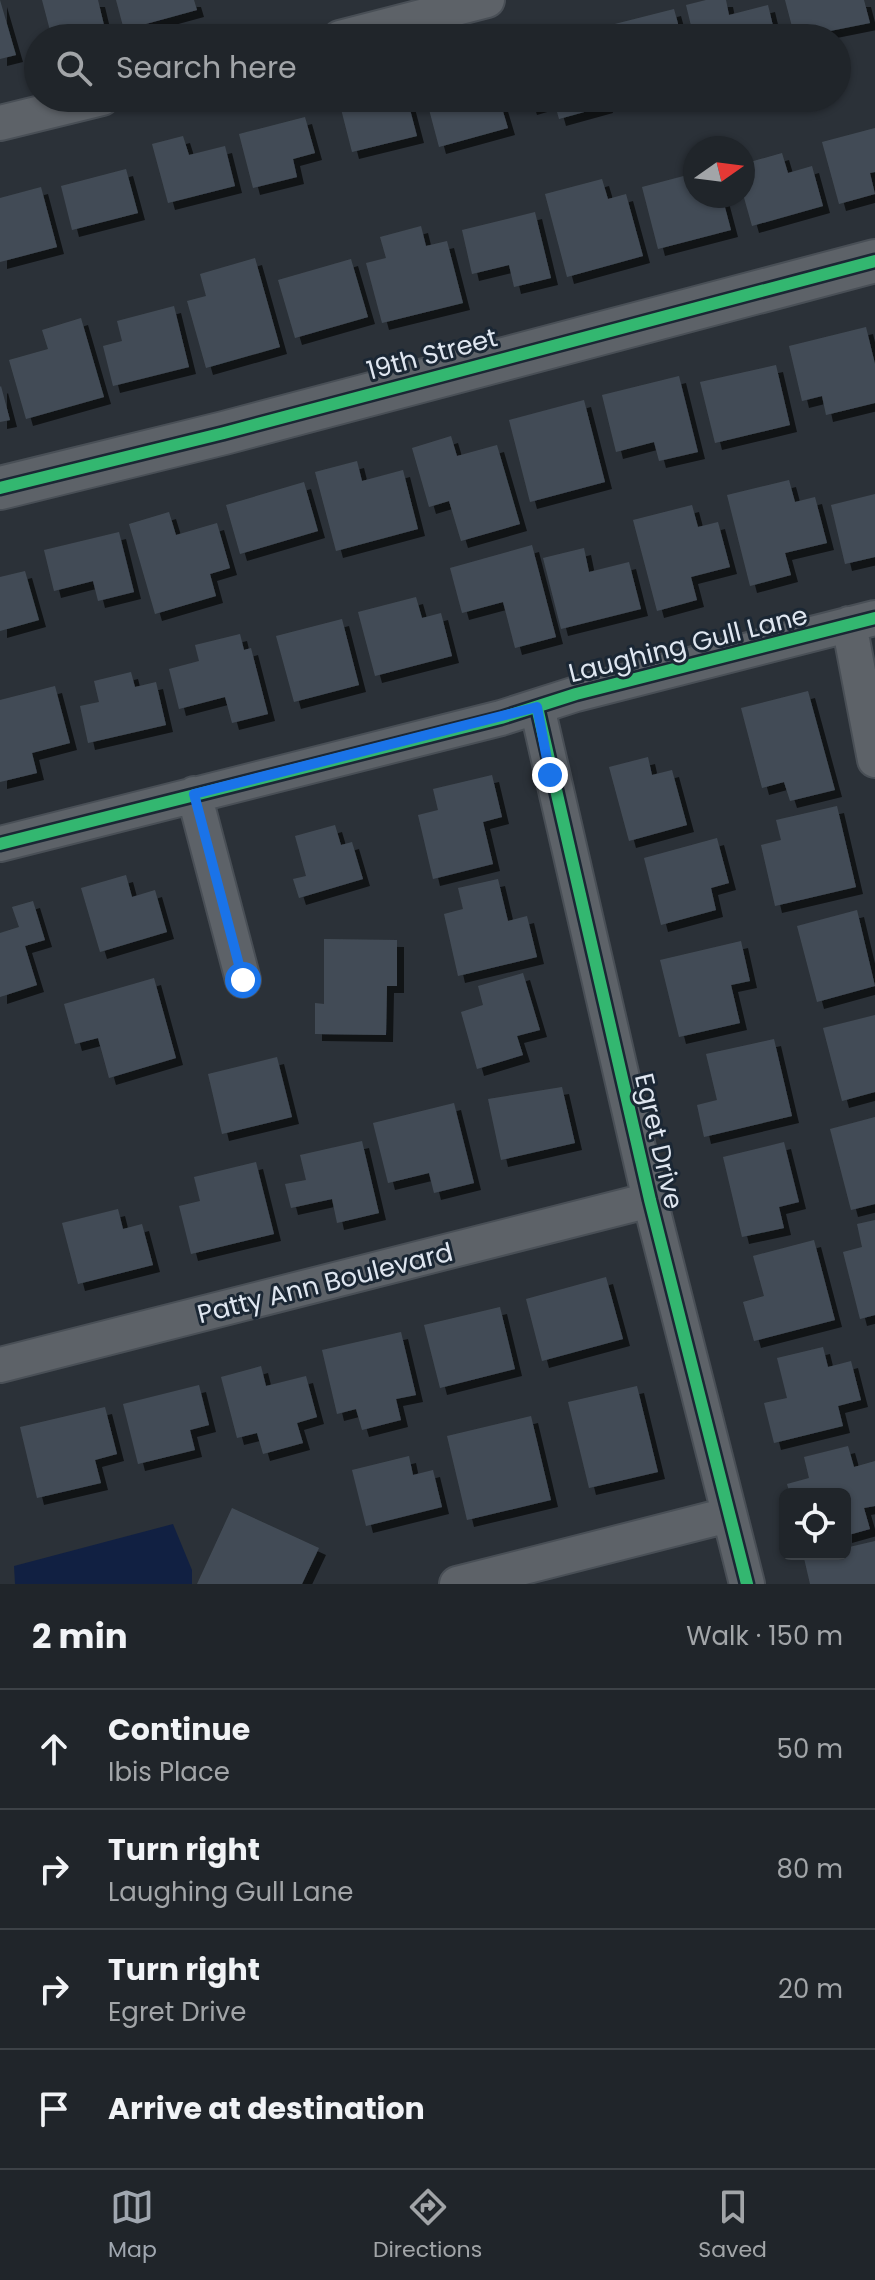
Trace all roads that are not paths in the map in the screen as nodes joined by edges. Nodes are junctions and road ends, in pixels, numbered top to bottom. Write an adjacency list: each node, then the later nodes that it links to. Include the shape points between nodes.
1 (487, 0): 2 (street)
2 (394, 24)
3 (45, 112): 4 (street)
4 (0, 123)
5 (875, 261): 6 (street, 19th Street)
6 (0, 488)
7 (862, 621): 8 (street, Laughing Gull Lane); 9 (street)
8 (537, 707): 10 (street, Laughing Gull Lane); 13 (street, Egret Drive)
9 (875, 760)
10 (194, 794): 11 (street, Laughing Gull Lane); 12 (street)
11 (0, 844)
12 (243, 980)
13 (650, 1200): 14 (street, Patty Ann Boulevard); 15 (street, Egret Drive)
14 (0, 1365)
15 (728, 1515): 16 (street); 17 (street, Egret Drive)
16 (457, 1584)
17 (747, 1584)

